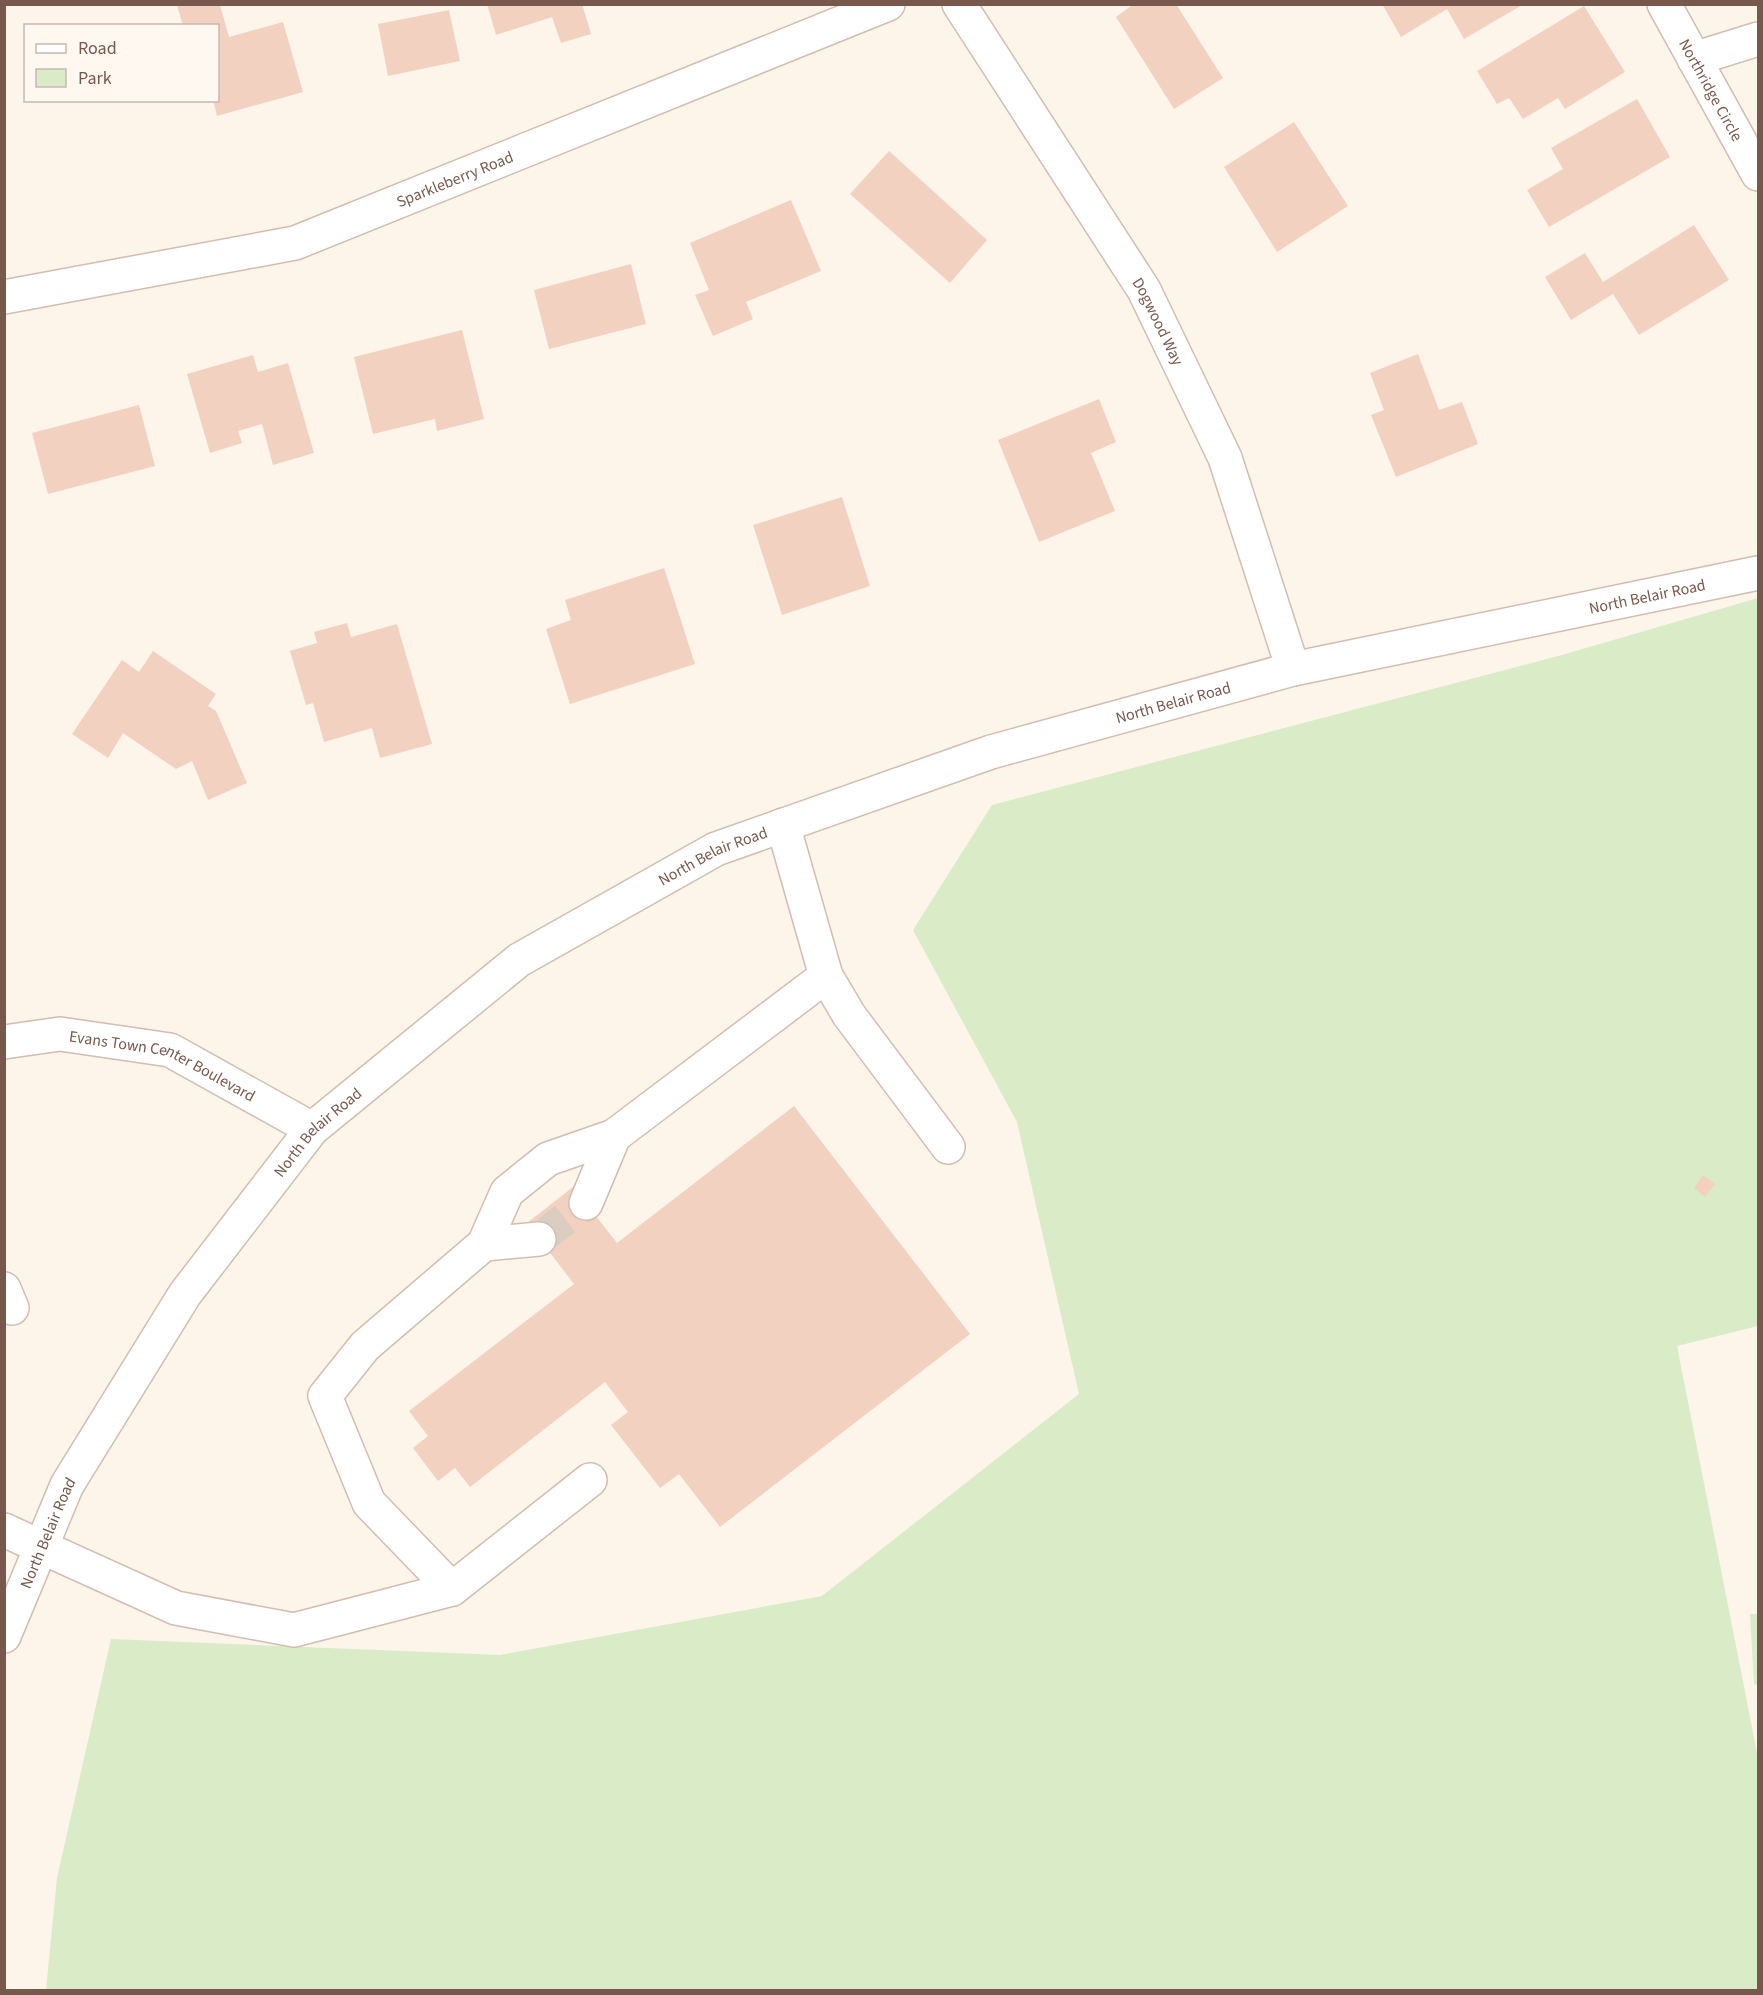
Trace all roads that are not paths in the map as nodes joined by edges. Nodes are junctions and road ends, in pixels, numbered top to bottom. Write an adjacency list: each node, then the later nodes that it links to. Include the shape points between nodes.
1 (888, 4): 7 (street, Sparkleberry Road, via 295,243)
2 (959, 4): 9 (street, Dogwood Way, via 1144,290 1225,458)
3 (1664, 4): 5 (street, Northridge Circle)
4 (1758, 39): 5 (street)
5 (1694, 59): 6 (street, Northridge Circle)
6 (1758, 174)
7 (4, 297)
8 (1758, 573): 9 (street, North Belair Road)
9 (1293, 669): 10 (street, North Belair Road, via 991,752)
10 (783, 825): 11 (street); 13 (street, North Belair Road, via 716,849 519,960)
11 (826, 976): 14 (street); 15 (street, via 849,1015)
12 (4, 1042): 13 (street, Evans Town Center Boulevard, via 60,1034 170,1050)
13 (312, 1129): 21 (street, North Belair Road, via 185,1294 67,1485)
14 (614, 1136): 16 (street); 18 (street, via 548,1158 507,1192)
15 (948, 1148)
16 (586, 1203)
17 (539, 1239): 18 (street)
18 (484, 1244): 22 (street, via 365,1346 325,1396 369,1503)
19 (590, 1480): 22 (street)
20 (4, 1530): 21 (street)
21 (42, 1546): 22 (street, via 177,1608 294,1630); 23 (street, North Belair Road)
22 (452, 1589)
23 (4, 1636)

